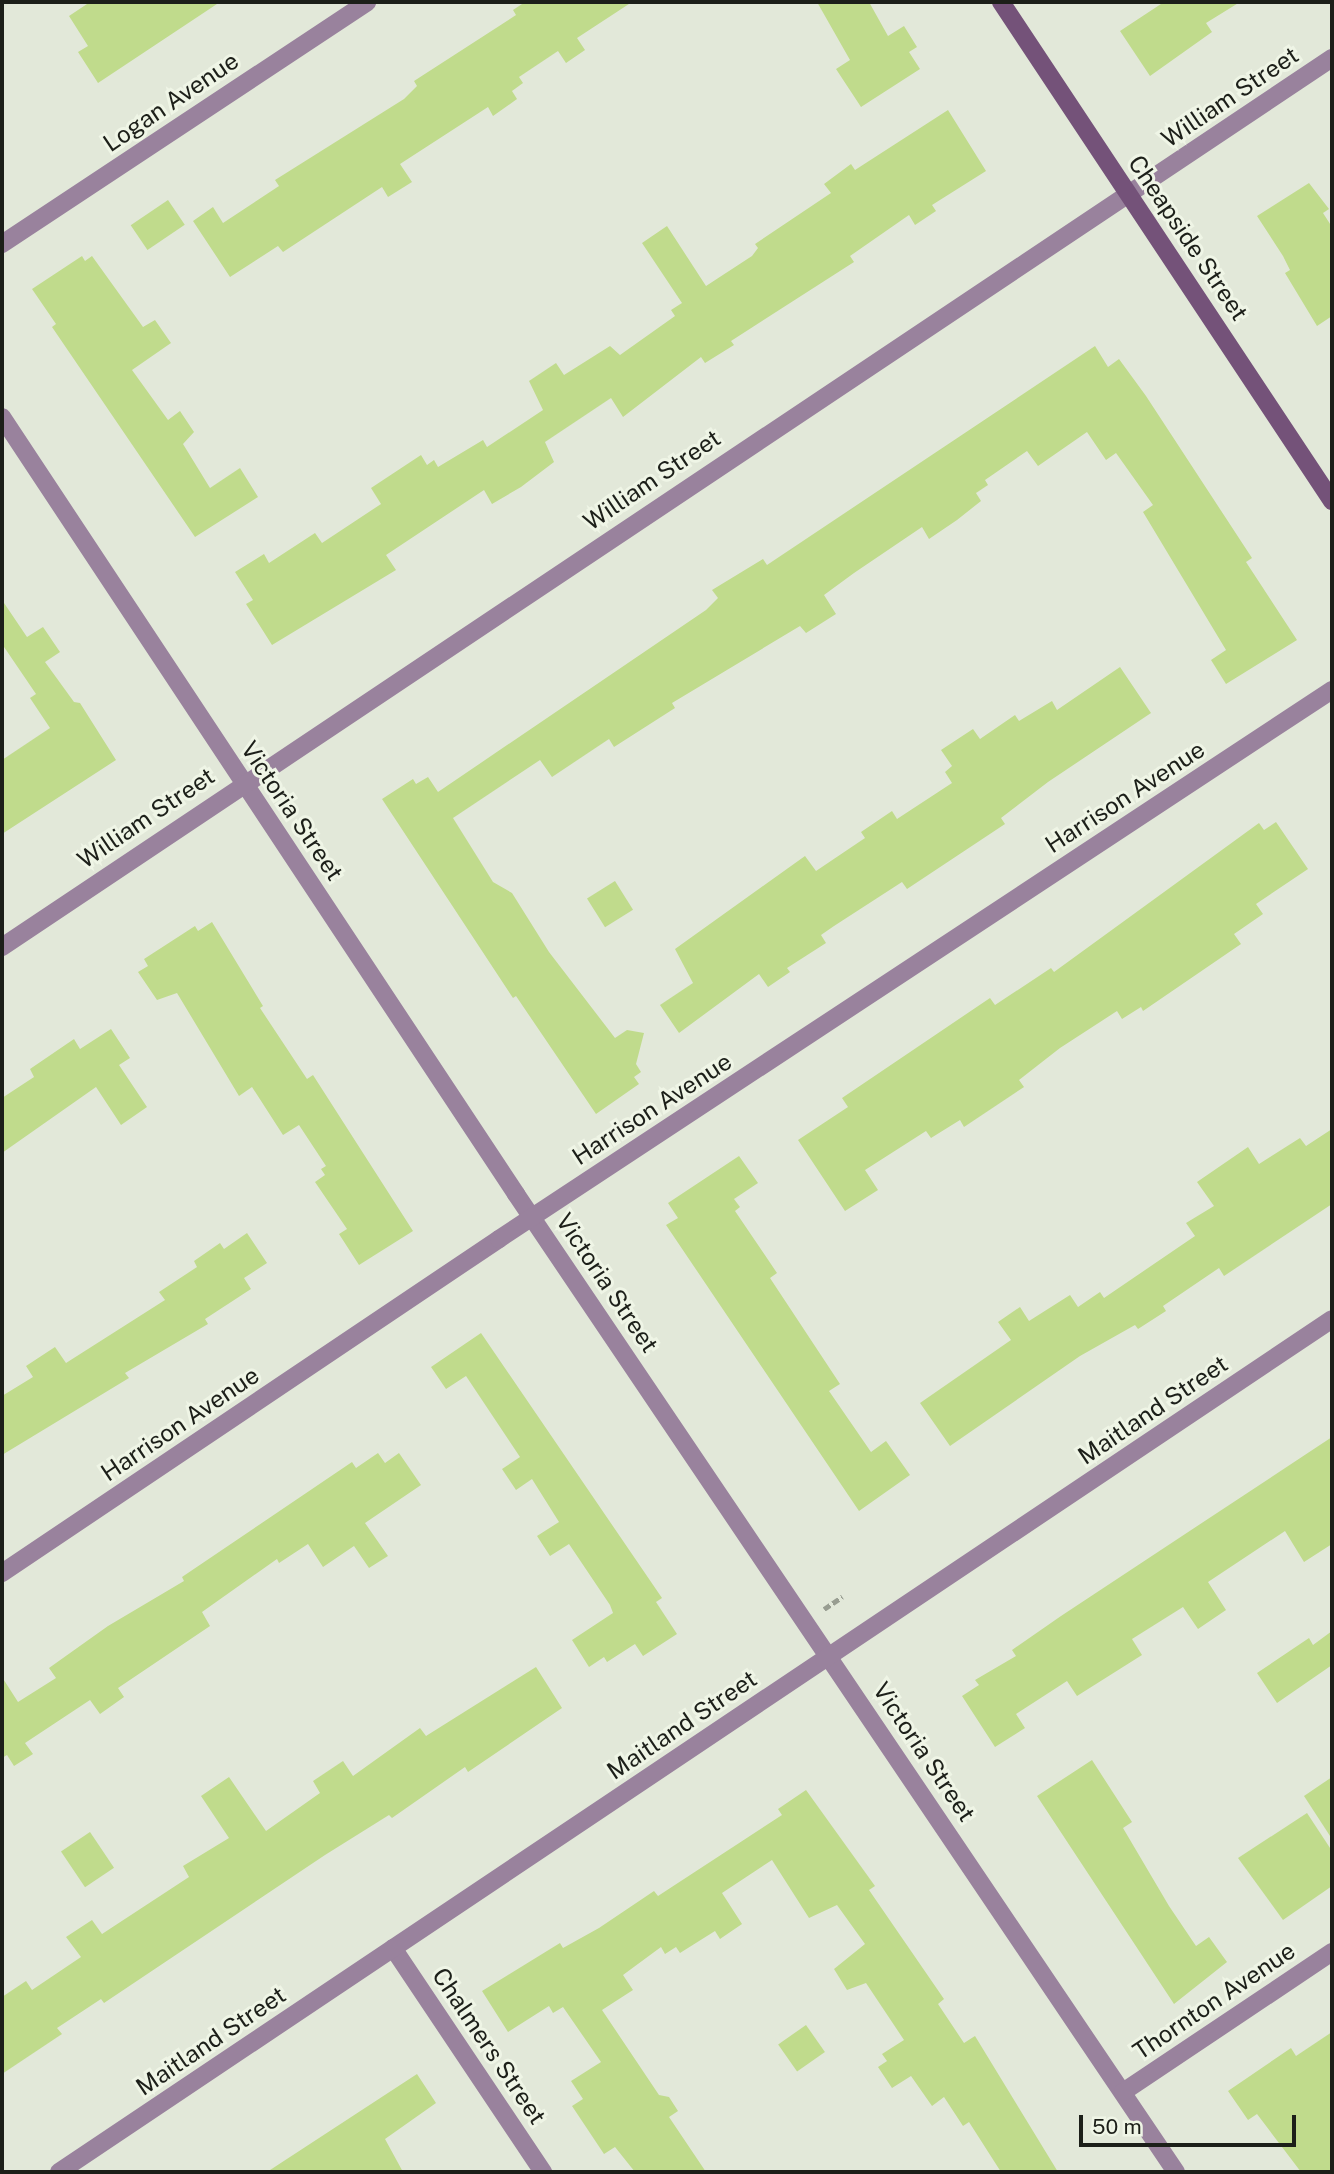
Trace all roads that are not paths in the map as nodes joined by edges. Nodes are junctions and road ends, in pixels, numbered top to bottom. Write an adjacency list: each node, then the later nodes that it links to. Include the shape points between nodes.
1 (367, 2): 5 (street, Logan Avenue)
2 (1001, 2): 4 (street, Cheapside Street)
3 (1332, 58): 4 (street, William Street)
4 (1128, 192): 7 (street, Cheapside Street); 9 (street, William Street)
5 (2, 244)
6 (2, 417): 9 (street, Victoria Street)
7 (1332, 501)
8 (1332, 690): 11 (street, Harrison Avenue)
9 (243, 781): 10 (street, William Street); 11 (street, Victoria Street)
10 (2, 947)
11 (533, 1217): 13 (street, Harrison Avenue); 14 (street, Victoria Street)
12 (1332, 1319): 14 (street, Maitland Street)
13 (2, 1573)
14 (830, 1655): 15 (street, Maitland Street); 17 (street, Victoria Street)
15 (393, 1948): 18 (street, Maitland Street); 19 (street, Chalmers Street)
16 (1332, 1952): 17 (street, Thornton Avenue)
17 (1123, 2092): 20 (street, Victoria Street)
18 (59, 2172)
19 (543, 2172)
20 (1176, 2172)

